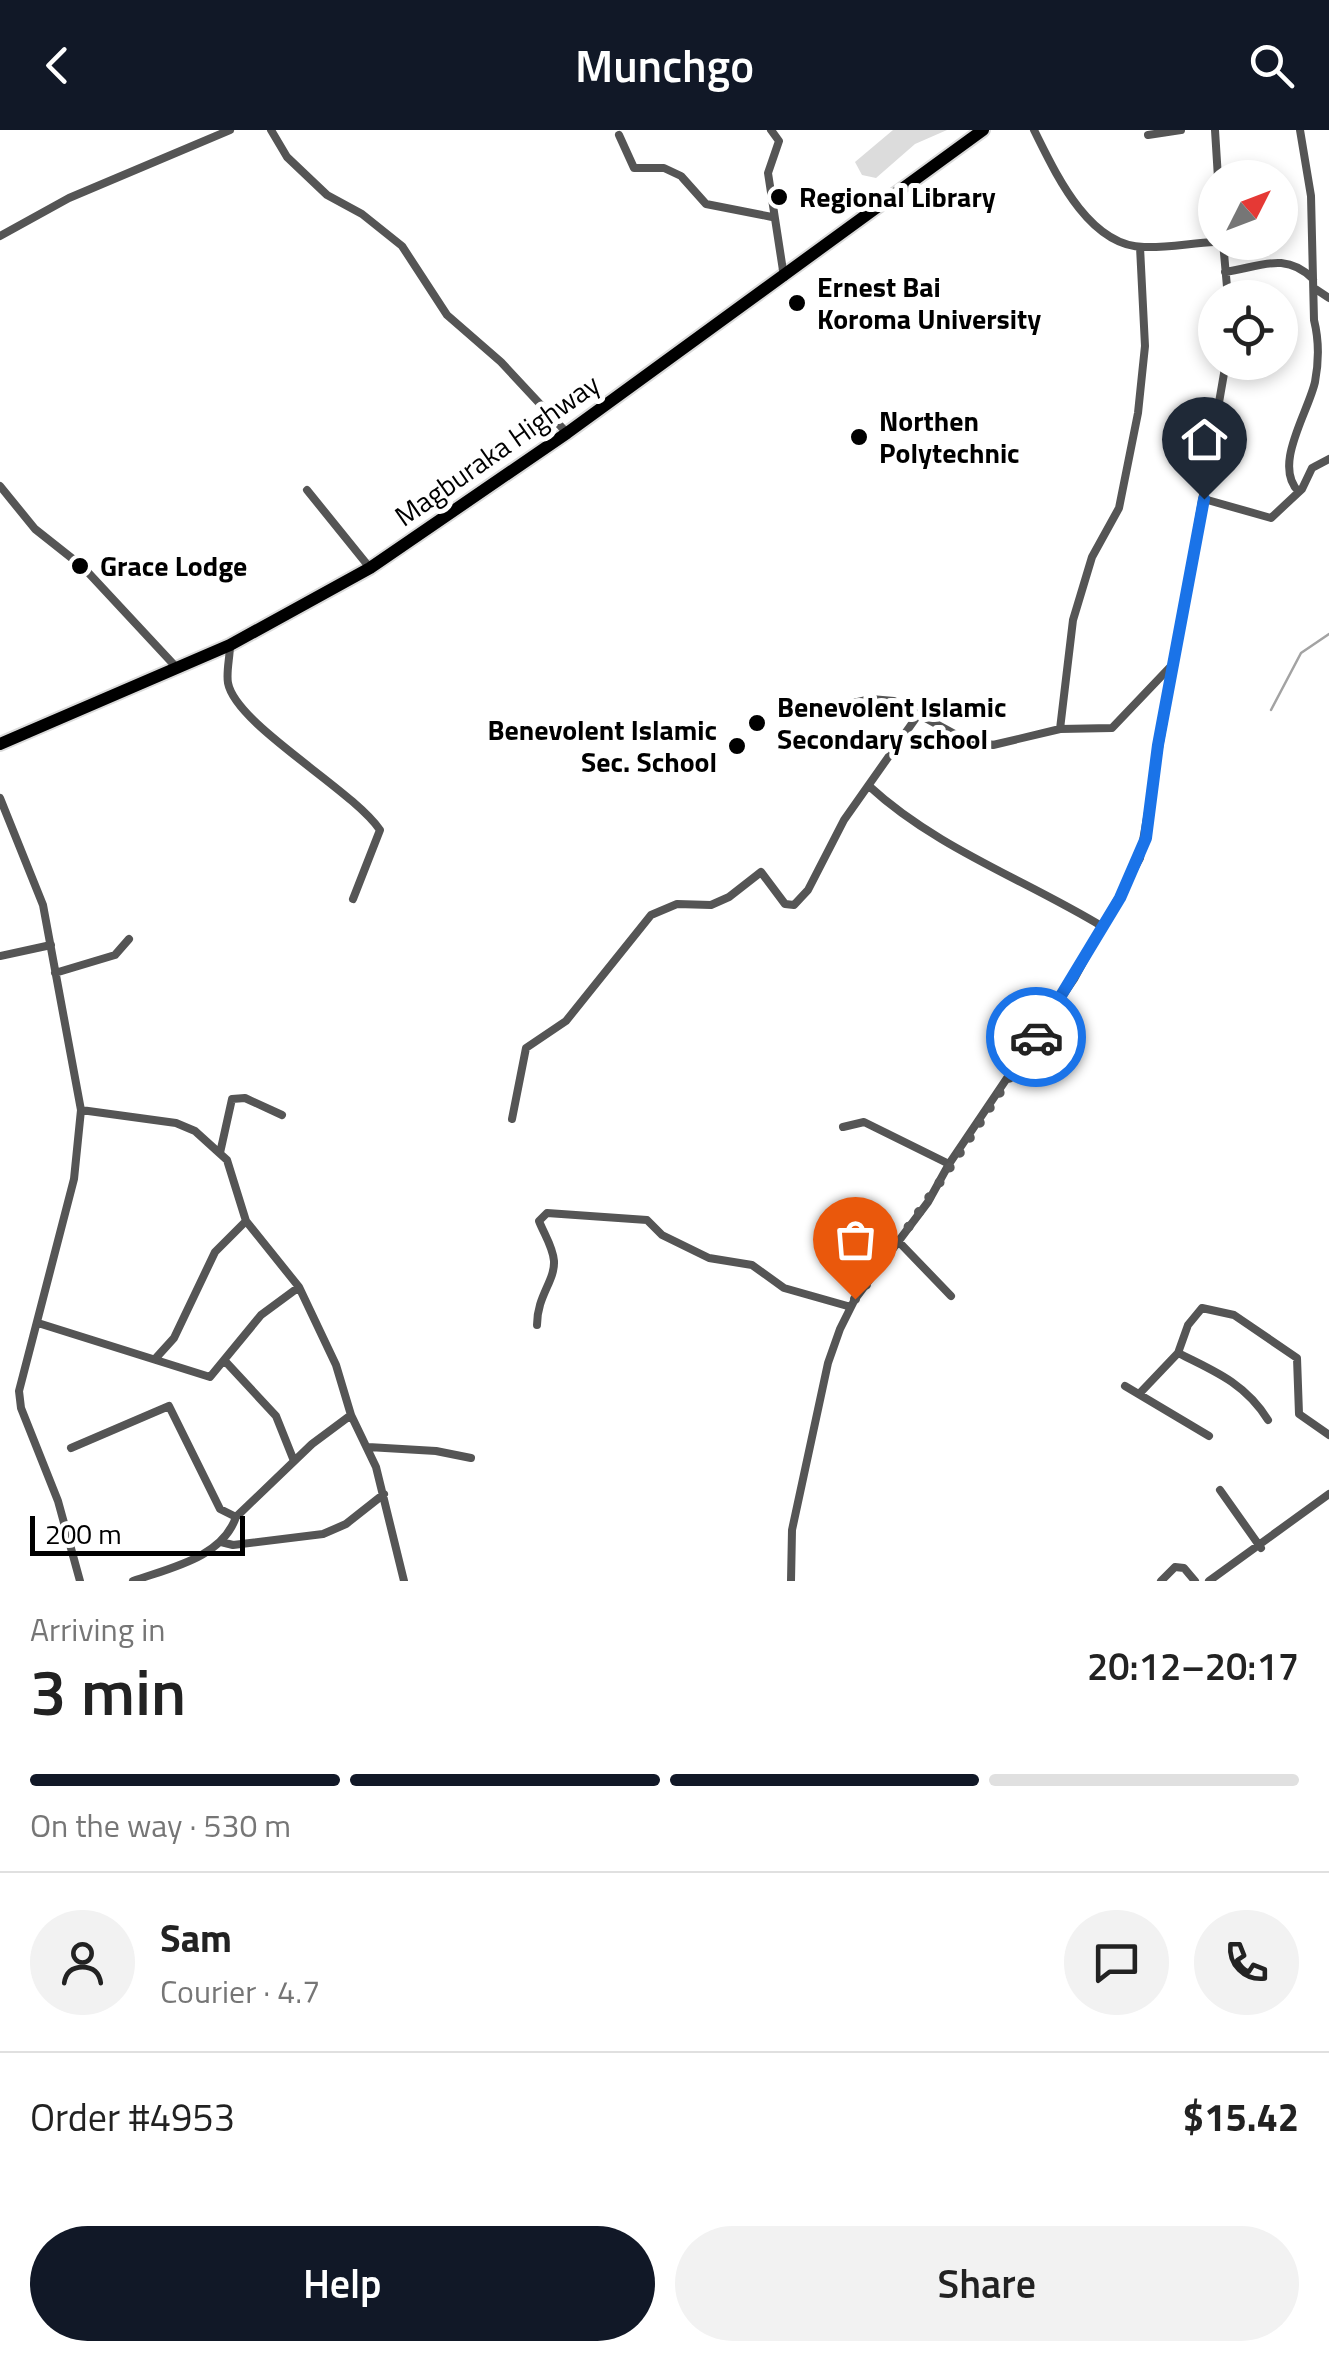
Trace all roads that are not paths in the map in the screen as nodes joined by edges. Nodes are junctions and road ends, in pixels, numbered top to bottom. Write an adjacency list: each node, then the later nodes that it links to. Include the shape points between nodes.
1 (230, 130): 13 (street, via 69,198)
2 (271, 130): 23 (street, via 287,157 327,196 402,246 447,315)
3 (771, 130): 12 (street, via 780,141 768,173)
4 (983, 130): 18 (main road, Magburaka Highway)
5 (1034, 130): 15 (street, via 1090,218 1110,236)
6 (1182, 130): 10 (street)
7 (1215, 130): 11 (street)
8 (1300, 130): 20 (street, via 1312,196)
9 (618, 135): 12 (street, via 634,168 664,168 706,204)
10 (1148, 135)
11 (1217, 160)
12 (772, 218): 18 (street)
13 (0, 236)
14 (1198, 243): 15 (street)
15 (1140, 248): 35 (street, via 1145,346 1138,414 1118,508 1092,557 1073,620)
16 (1224, 260): 17 (street)
17 (1225, 272): 19 (street); 20 (street, via 1282,260)
18 (784, 277): 23 (main road, Magburaka Highway)
19 (1226, 280)
20 (1314, 284): 21 (street); 27 (street, via 1317,371 1289,466)
21 (1329, 298)
22 (1223, 380): 28 (street)
23 (568, 433): 29 (main road, Magburaka Highway)
24 (1329, 459): 27 (street, via 1312,468)
25 (0, 486): 32 (street)
26 (307, 490): 29 (street)
27 (1299, 492): 28 (street, via 1271,518)
28 (1204, 499): 31 (street)
29 (370, 568): 30 (main road, Magburaka Highway)
30 (230, 644): 32 (main road, Magburaka Highway); 39 (street, via 232,692 266,731 380,830)
31 (1174, 664): 35 (street, via 1112,728); 40 (street, via 1146,838)
32 (178, 668): 36 (main road, Magburaka Highway)
33 (840, 706): 34 (street, via 880,699)
34 (918, 715): 35 (street, via 962,738 993,745); 37 (street)
35 (1060, 728)
36 (0, 744)
37 (870, 786): 40 (street, via 972,856); 47 (street, via 794,904 785,904 761,872 710,904 677,904 650,916 566,1021 526,1048)
38 (0, 798): 42 (street, via 43,906)
39 (352, 899)
40 (1102, 927): 50 (street)
41 (129, 940): 44 (street, via 109,958)
42 (51, 945): 43 (street); 44 (street)
43 (0, 956)
44 (56, 973): 45 (street)
45 (80, 1110): 49 (street, via 176,1124); 56 (street, via 74,1179)
46 (282, 1114): 49 (street, via 245,1098 232,1100)
47 (512, 1119)
48 (843, 1127): 50 (street, via 864,1122)
49 (220, 1153): 51 (street)
50 (949, 1164): 52 (street)
51 (246, 1221): 53 (street); 59 (street, via 215,1252 174,1338)
52 (898, 1241): 54 (street); 55 (street)
53 (299, 1287): 60 (street, via 261,1315); 63 (street)
54 (951, 1296)
55 (851, 1307): 57 (street, via 784,1288 752,1266 709,1258 662,1236 647,1220 547,1213 539,1222 554,1262 538,1298); 80 (street, via 828,1363 808,1448 792,1530)
56 (38, 1322): 59 (street); 77 (street, via 20,1402)
57 (537, 1325)
58 (1178, 1354): 62 (street); 64 (street, via 1240,1385); 66 (street, via 1202,1308 1234,1315 1296,1358 1299,1414)
59 (154, 1359): 60 (street, via 202,1377 216,1374)
60 (226, 1361): 70 (street, via 276,1416)
61 (1125, 1386): 62 (street)
62 (1139, 1394): 65 (street)
63 (352, 1415): 67 (street); 70 (street)
64 (1268, 1420)
65 (1209, 1436)
66 (1329, 1436)
67 (368, 1447): 69 (street); 72 (street)
68 (71, 1448): 74 (street, via 169,1406 220,1509)
69 (471, 1458)
70 (294, 1461): 74 (street)
71 (1220, 1490): 76 (street)
72 (384, 1494): 75 (street, via 346,1524 316,1536); 79 (street)
73 (1329, 1494): 76 (street)
74 (236, 1517): 75 (street)
75 (221, 1542): 78 (street)
76 (1261, 1548): 83 (street)
77 (80, 1581)
78 (133, 1581)
79 (404, 1581)
80 (792, 1581)
81 (1161, 1581): 82 (street, via 1174,1566)
82 (1196, 1581)
83 (1210, 1581)

